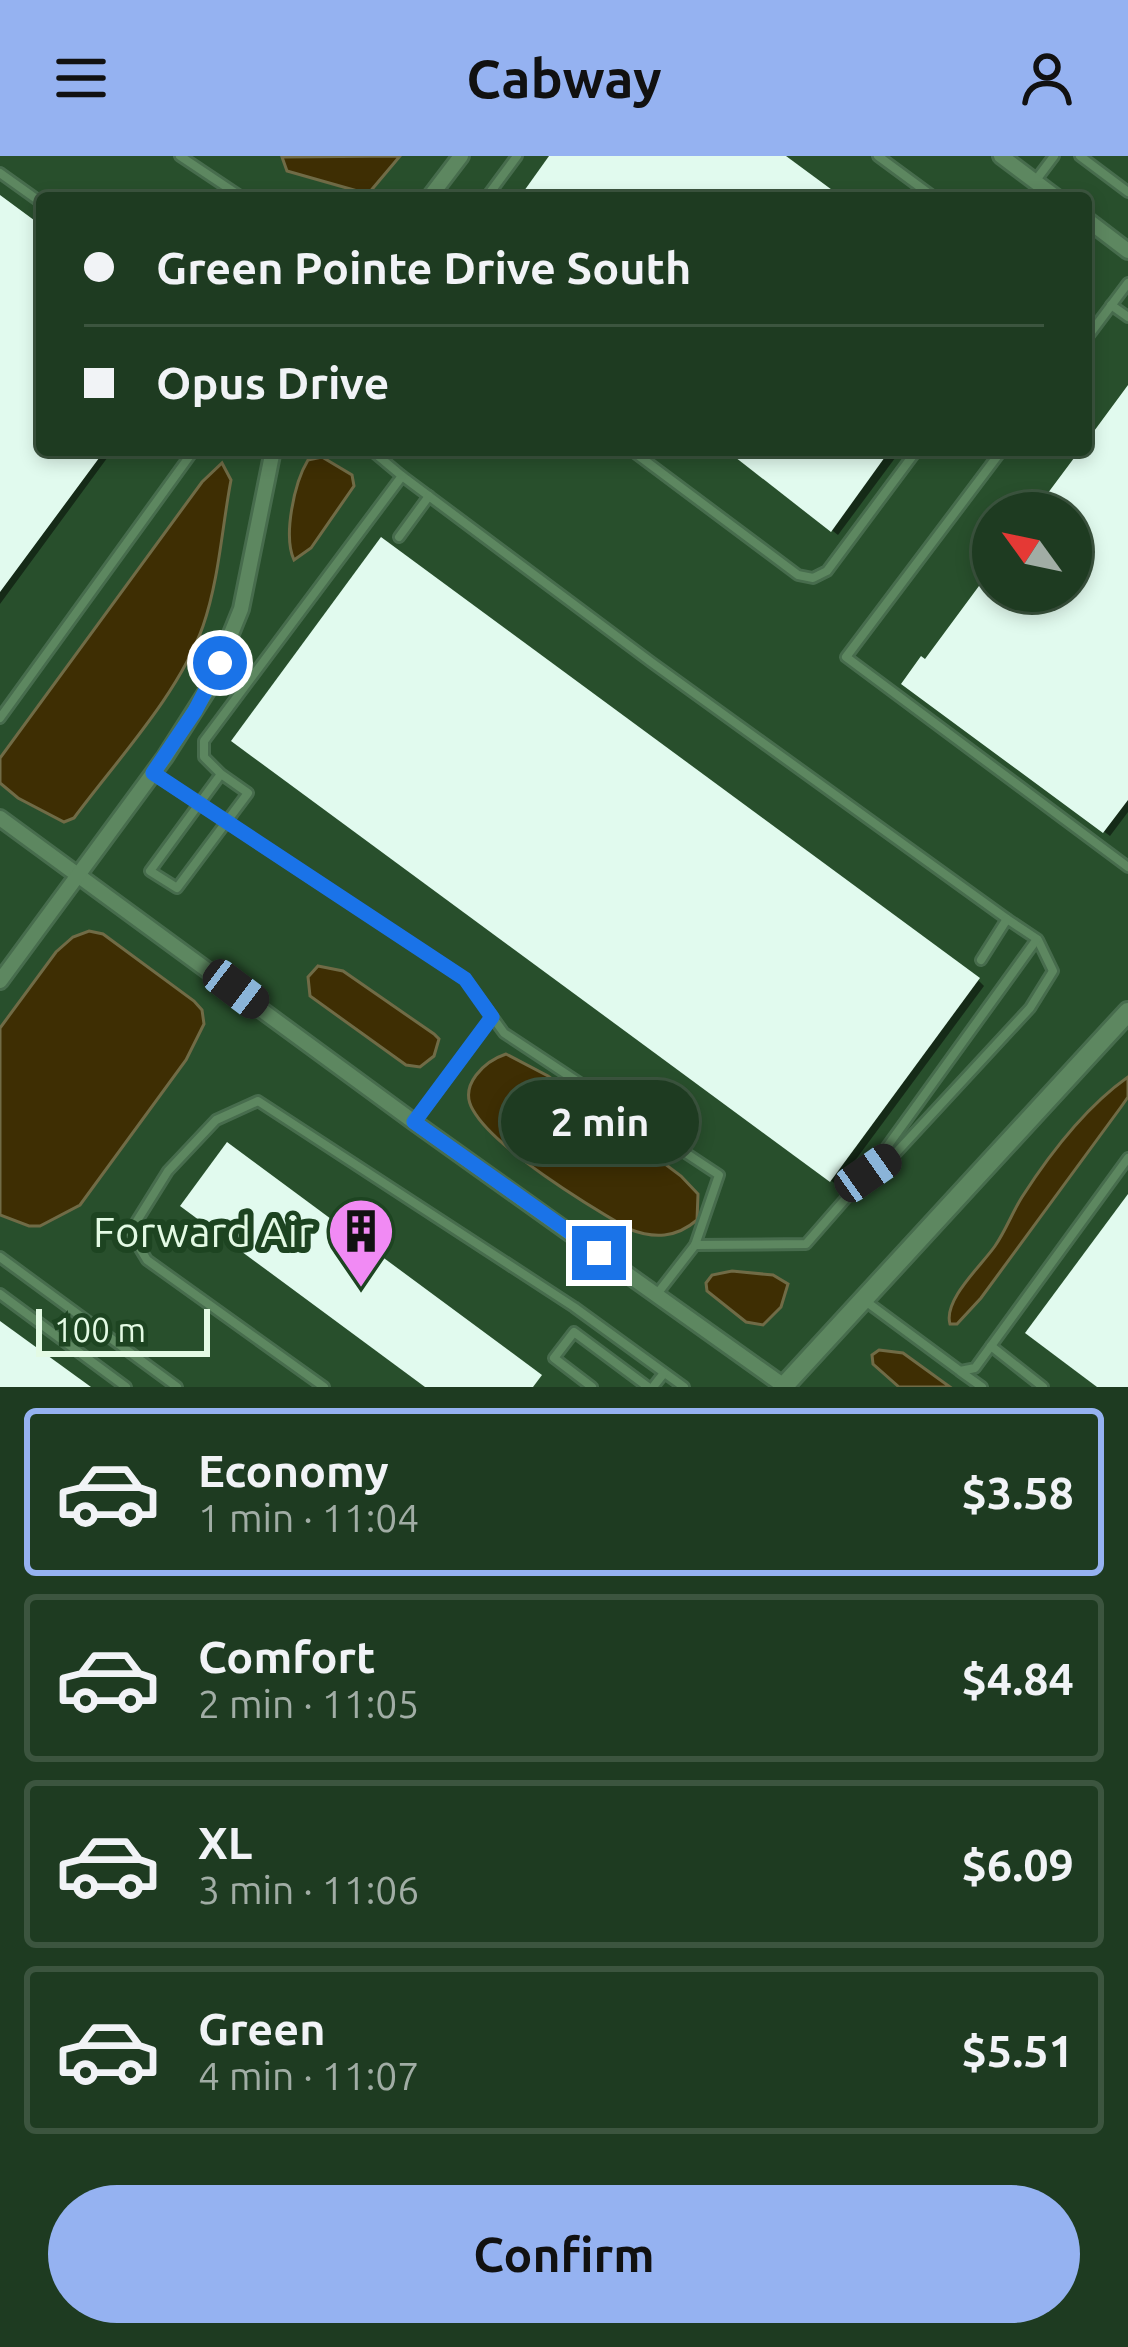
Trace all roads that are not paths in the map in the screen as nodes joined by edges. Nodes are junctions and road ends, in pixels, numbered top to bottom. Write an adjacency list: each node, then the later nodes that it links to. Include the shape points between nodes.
1 (180, 156): 10 (lane)
2 (460, 156): 11 (street)
3 (517, 156): 12 (lane)
4 (878, 156): 13 (lane)
5 (1001, 156): 9 (street)
6 (1054, 156): 9 (lane)
7 (1080, 156): 15 (lane)
8 (0, 173): 16 (lane)
9 (1035, 182): 14 (street)
10 (234, 192)
11 (433, 192)
12 (490, 192)
13 (927, 192)
14 (1049, 192)
15 (1128, 192)
16 (36, 199)
17 (1092, 225): 18 (street)
18 (1128, 250)
19 (1128, 283): 20 (lane)
20 (1111, 305): 21 (lane); 22 (lane)
21 (1128, 317)
22 (1092, 330)
23 (190, 456): 32 (lane)
24 (272, 456): 33 (street, via 236,622 209,688)
25 (378, 456): 29 (lane)
26 (639, 456): 27 (lane, via 798,575 813,578 827,571)
27 (913, 456)
28 (997, 456): 38 (lane, via 846,657)
29 (402, 476): 30 (lane); 34 (lane, via 204,741 204,757)
30 (429, 496): 31 (lane); 40 (lane)
31 (399, 537)
32 (0, 718)
33 (153, 773): 35 (lane); 39 (street)
34 (221, 774): 35 (lane); 37 (lane, via 248,793)
35 (199, 803): 37 (lane); 37 (lane, via 150,871 177,888)
36 (0, 818): 39 (street)
37 (227, 823): 45 (lane, via 465,979)
38 (1128, 867)
39 (78, 874): 43 (street); 46 (street)
40 (1007, 920): 41 (lane); 42 (lane)
41 (1037, 939): 48 (lane); 48 (lane, via 1053,971 1030,1008)
42 (981, 960)
43 (0, 981)
44 (1128, 1012): 53 (street)
45 (492, 1017): 46 (lane); 49 (lane, via 504,1033 719,1175)
46 (414, 1122): 52 (street)
47 (1128, 1158): 54 (lane)
48 (868, 1173): 49 (lane, via 806,1244)
49 (695, 1245): 52 (lane)
50 (0, 1257): 59 (lane)
51 (0, 1294): 58 (lane)
52 (657, 1294): 57 (street)
53 (863, 1299): 56 (lane); 57 (street)
54 (991, 1346): 56 (lane, via 975,1368); 65 (lane)
55 (664, 1372): 60 (lane, via 258,1101 216,1120 168,1172 130,1232 147,1260); 62 (lane); 63 (lane)
56 (960, 1372): 64 (lane)
57 (783, 1386)
58 (127, 1387)
59 (177, 1387)
60 (324, 1387)
61 (592, 1387): 62 (lane, via 554,1358 574,1332)
62 (650, 1387)
63 (684, 1387)
64 (982, 1387)
65 (1043, 1387)

